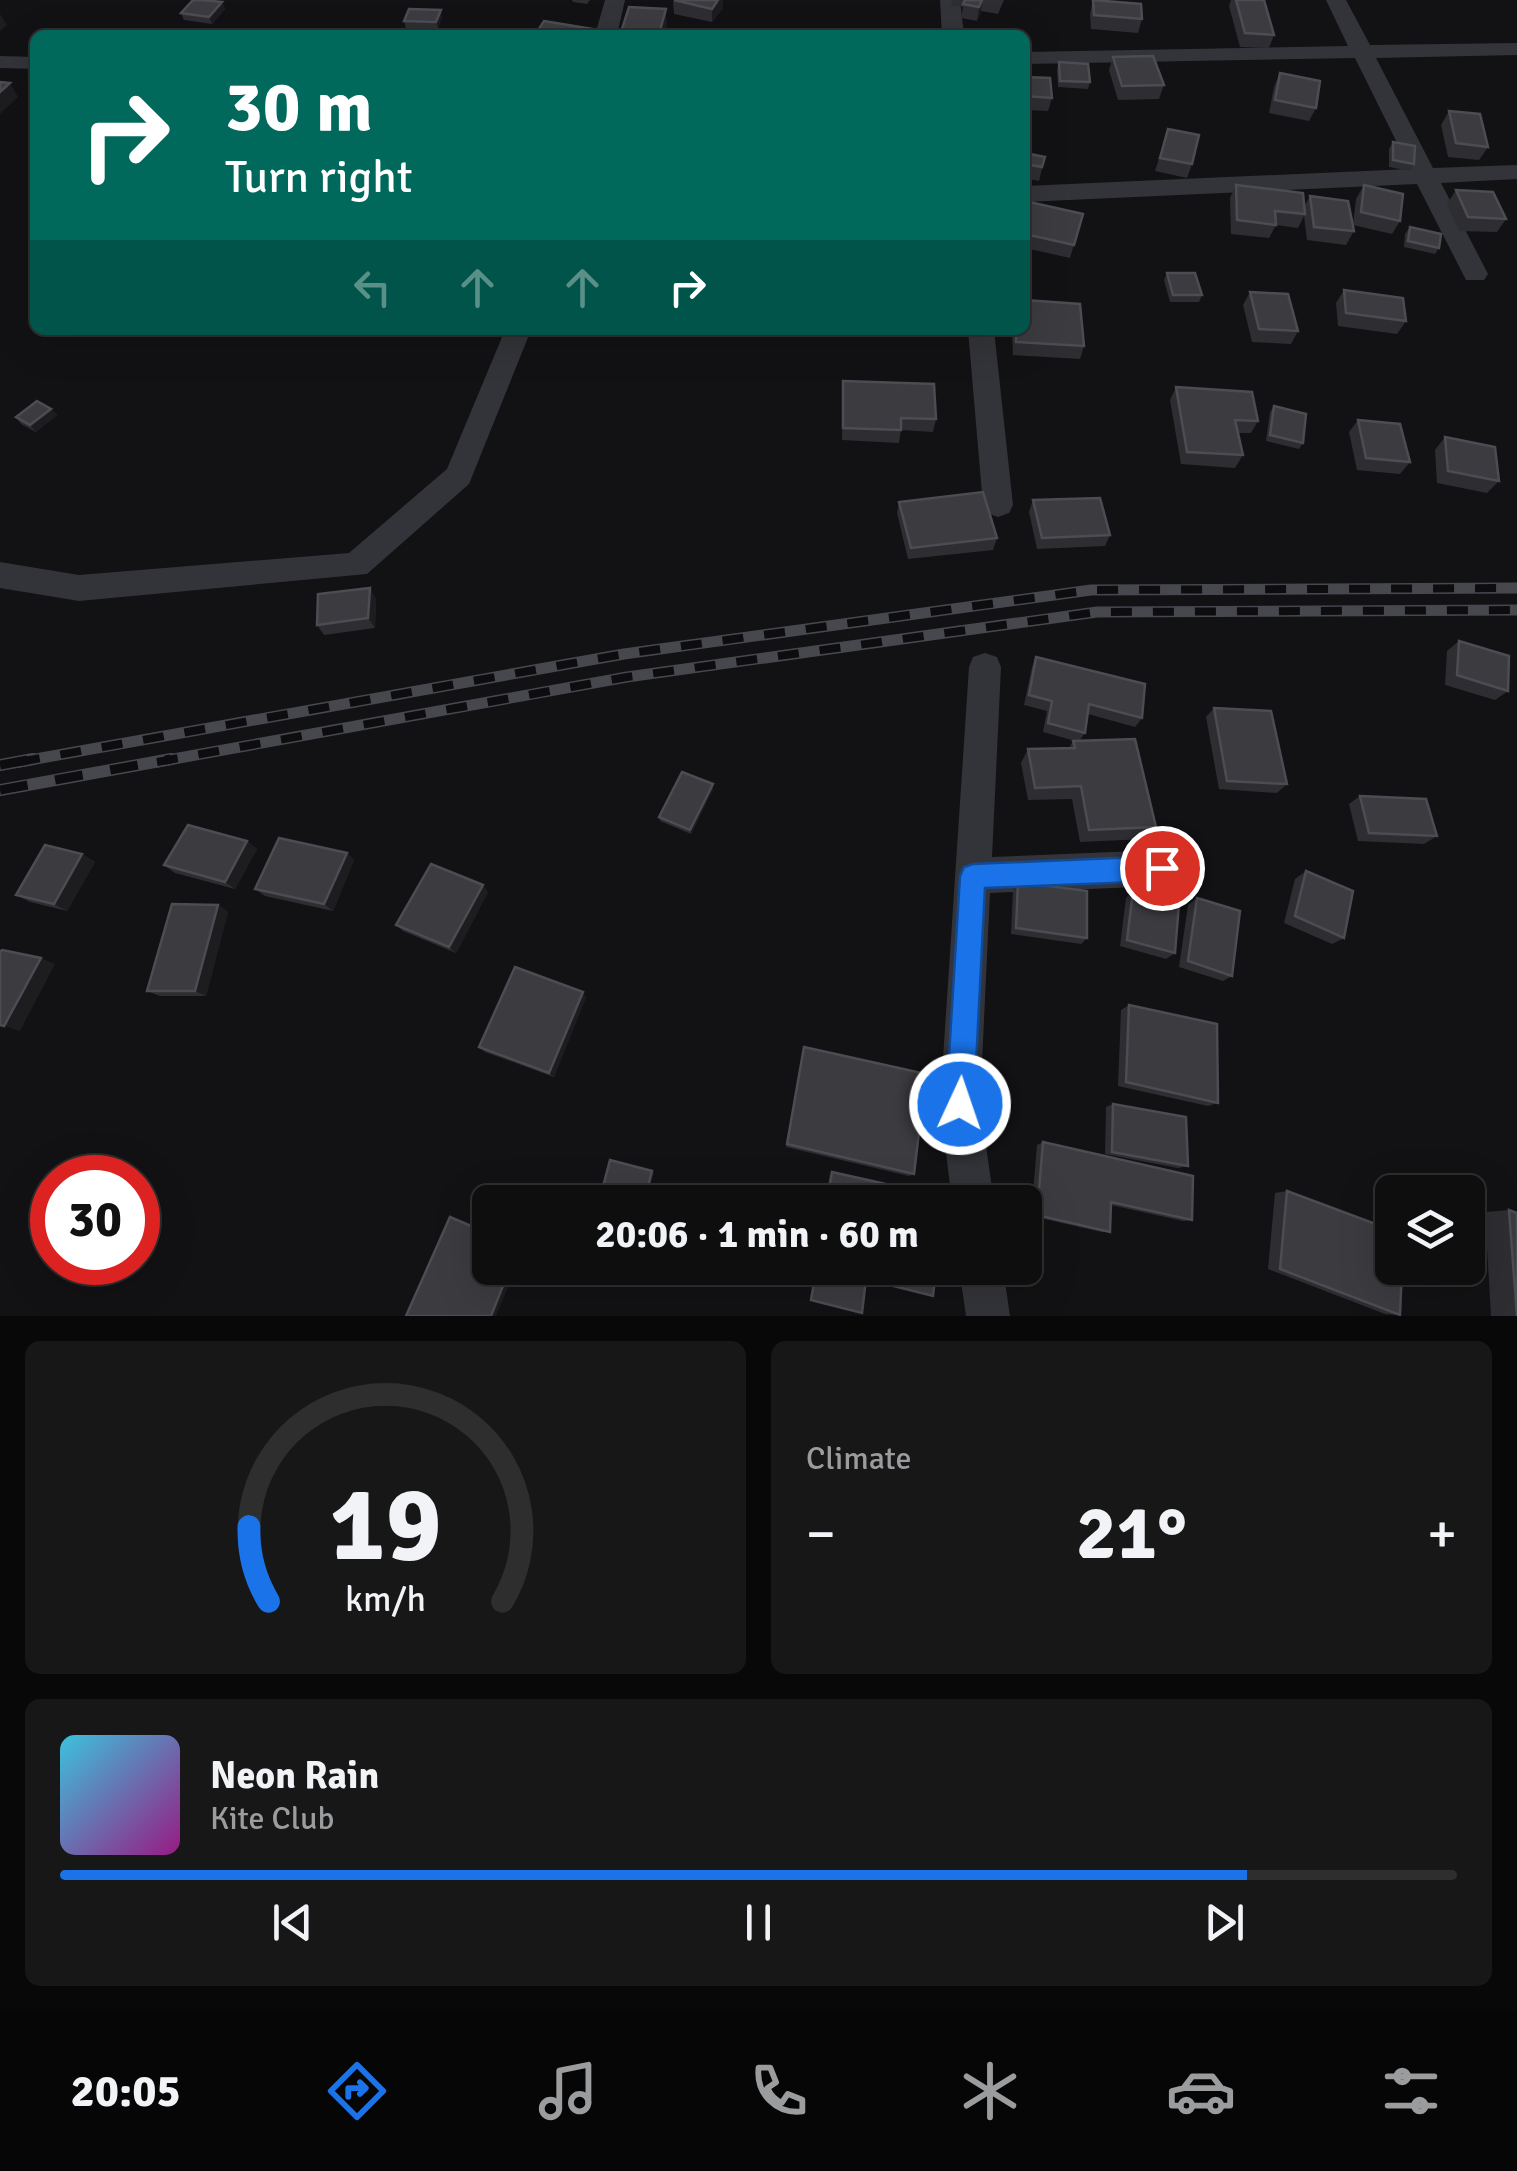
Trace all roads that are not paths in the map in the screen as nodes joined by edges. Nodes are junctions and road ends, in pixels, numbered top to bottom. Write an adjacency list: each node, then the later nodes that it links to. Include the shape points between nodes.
1 (615, 0): 4 (street)
2 (950, 0): 5 (street)
3 (1336, 0): 7 (street)
4 (607, 30)
5 (953, 30)
6 (1517, 49): 7 (street)
7 (1360, 51): 8 (street); 12 (street)
8 (1030, 58)
9 (0, 62): 10 (street)
10 (30, 62)
11 (1517, 172): 12 (street)
12 (1426, 175): 13 (street); 14 (street)
13 (1030, 194)
14 (1475, 274)
15 (516, 335): 18 (street, via 459,476 356,564 79,588)
16 (981, 335): 17 (street)
17 (998, 504)
18 (0, 575)
19 (985, 667): 21 (street)
20 (1162, 868): 21 (street)
21 (973, 876): 22 (street, via 960,1104)
22 (971, 1185)
23 (984, 1285): 24 (street)
24 (988, 1316)

